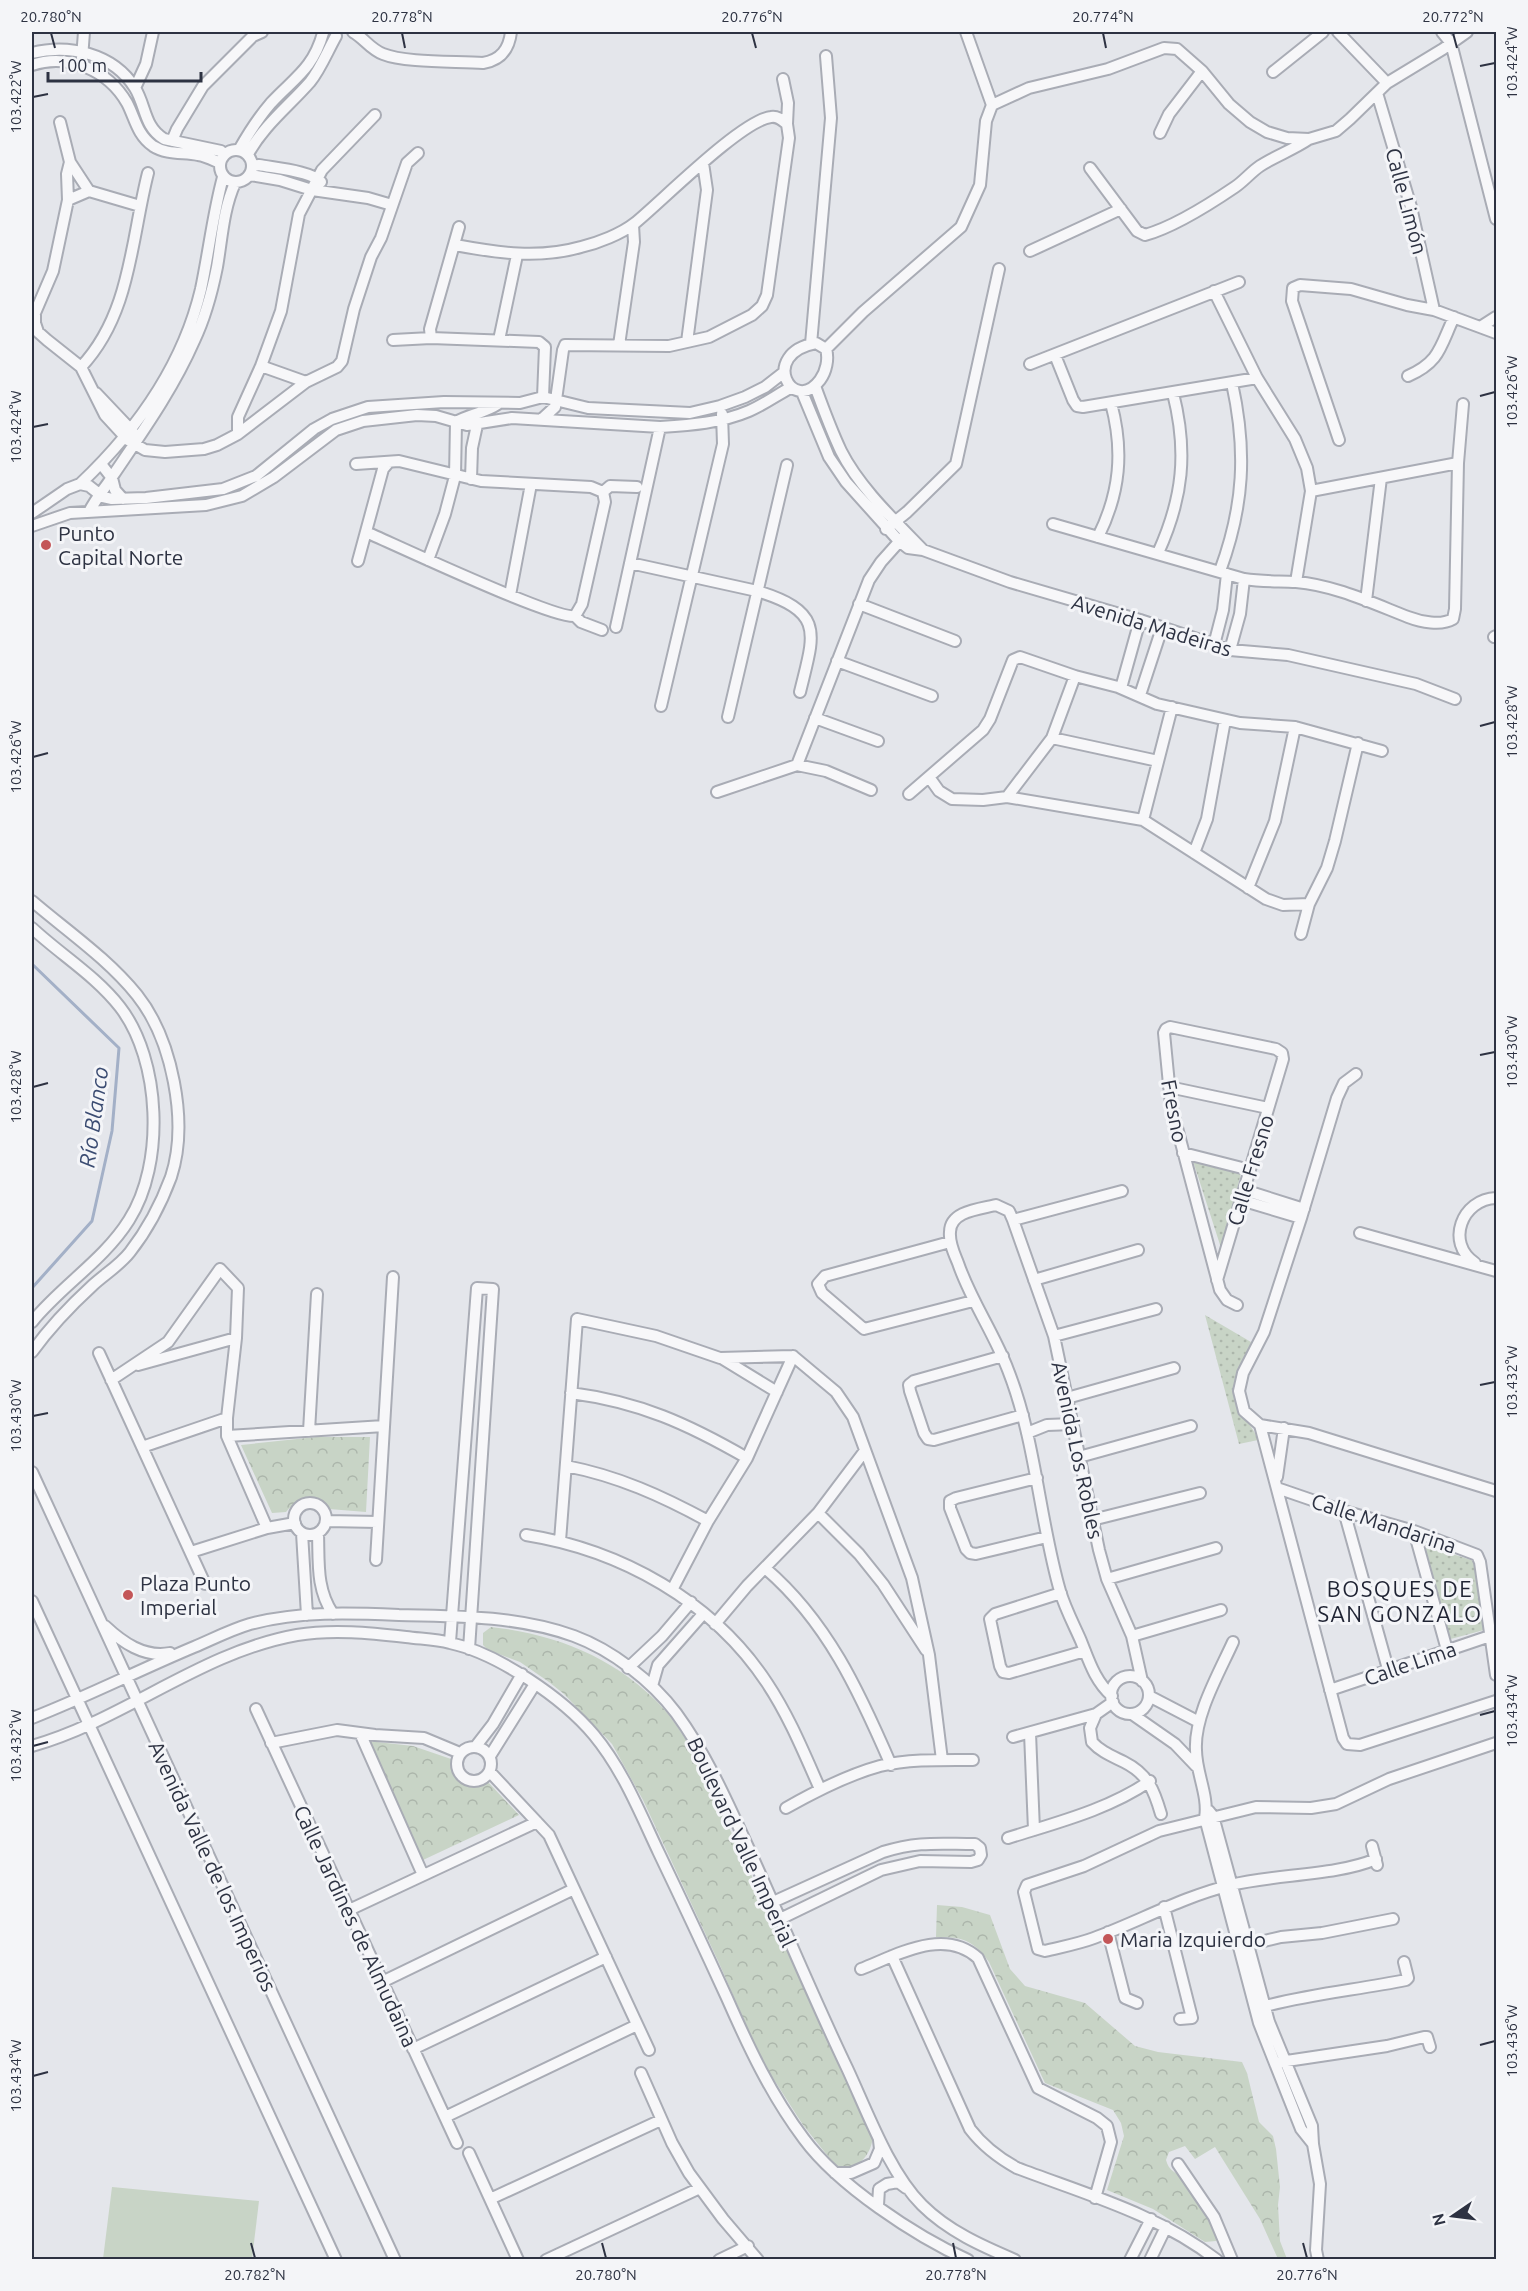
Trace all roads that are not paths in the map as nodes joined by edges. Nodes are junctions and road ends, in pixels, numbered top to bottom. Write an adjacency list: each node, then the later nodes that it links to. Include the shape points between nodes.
1 (84, 32): 15 (street)
2 (153, 32): 23 (street, via 146,64)
3 (262, 32): 31 (street, via 253,36 203,86)
4 (322, 32): 12 (street); 32 (street, via 317,54 269,105)
5 (353, 32): 6 (street, via 381,54 483,63 492,62 504,52)
6 (511, 32)
7 (966, 32): 25 (street)
8 (1323, 32): 20 (street)
9 (1338, 32): 22 (street)
10 (1442, 32): 13 (street)
11 (1467, 32): 13 (street)
12 (341, 34): 32 (street, via 308,83)
13 (1451, 43): 22 (street); 47 (street)
14 (32, 52): 15 (street)
15 (83, 52): 17 (street); 23 (street, via 115,67)
16 (826, 56): 70 (street, via 831,118)
17 (80, 64): 18 (street, via 57,61); 34 (street, via 117,88 141,135 154,147)
18 (32, 65)
19 (1202, 71): 25 (street, via 1176,49 1164,48 1108,69 1029,88); 29 (street, via 1169,114); 30 (street, via 1250,122 1287,138)
20 (1273, 72)
21 (783, 79): 28 (street)
22 (1387, 82): 24 (street)
23 (135, 88): 31 (street, via 152,131)
24 (1377, 93): 30 (street, via 1336,130); 60 (street, Calle Limón, via 1411,207)
25 (992, 105): 71 (street, via 986,121 980,185 961,227)
26 (375, 115): 41 (street)
27 (60, 122): 35 (street)
28 (787, 124): 36 (street, via 775,117 764,118); 68 (street, via 789,138 767,295 762,306 739,324)
29 (1160, 133)
30 (1309, 139): 50 (street, via 1261,166 1200,209 1154,233 1145,235 1137,231)
31 (172, 141): 34 (street, via 221,151)
32 (243, 152): 34 (street, via 231,150); 38 (street)
33 (418, 153): 49 (street, via 407,163)
34 (222, 158): 40 (street)
35 (70, 162): 45 (street); 46 (street)
36 (703, 163): 52 (street); 68 (street, via 707,190)
37 (1090, 168): 50 (street)
38 (252, 171): 41 (street, via 259,165); 42 (street, via 244,181); 43 (street)
39 (148, 173): 48 (street)
40 (223, 177): 42 (street); 99 (street, via 200,291 182,345)
41 (317, 177): 43 (street); 44 (street)
42 (235, 183): 99 (street, via 223,220 208,304 195,339 177,377)
43 (312, 190): 44 (street); 74 (street, via 299,214 281,311)
44 (328, 190): 49 (street)
45 (89, 191): 46 (street); 48 (street)
46 (68, 200): 75 (street, via 35,323 38,332)
47 (1494, 201): 51 (street)
48 (140, 206): 75 (street, via 127,278 112,322 95,352)
49 (392, 206): 81 (street, via 371,257 342,361)
50 (1121, 209): 55 (street)
51 (1497, 219)
52 (633, 225): 56 (street, via 582,247); 69 (street)
53 (459, 227): 54 (street)
54 (455, 245): 56 (street); 65 (street, via 430,329)
55 (1030, 251)
56 (517, 255): 67 (street)
57 (999, 269): 126 (street, via 956,464)
58 (1239, 282): 59 (street)
59 (1214, 291): 72 (street); 80 (street)
60 (1434, 310): 61 (street); 100 (street, via 1351,289 1300,285 1293,288 1292,301)
61 (1454, 317): 63 (street); 79 (street, via 1434,360)
62 (1497, 317): 63 (street)
63 (1482, 326): 64 (street)
64 (1497, 333)
65 (431, 338): 66 (street); 67 (street)
66 (393, 340)
67 (499, 340): 76 (street, via 542,343)
68 (687, 342): 69 (street, via 669,346)
69 (620, 345): 77 (street, via 565,345)
70 (811, 345): 71 (street); 78 (street, via 792,353)
71 (826, 349): 83 (street, via 822,377)
72 (1055, 355): 73 (street); 90 (street, via 1077,406)
73 (1030, 364)
74 (261, 366): 81 (street); 98 (street, via 238,417)
75 (81, 367): 99 (street, via 93,390 112,408)
76 (545, 370): 77 (street); 87 (street)
77 (560, 370): 88 (street)
78 (783, 373): 84 (street); 92 (street, via 765,387)
79 (1408, 376)
80 (1257, 378): 82 (street); 117 (street, via 1295,439)
81 (306, 382): 98 (street)
82 (1232, 383): 86 (street); 135 (street, via 1240,425 1242,478)
83 (815, 386): 85 (street); 103 (street, Avenida Madeiras)
84 (790, 388): 85 (street); 94 (street, via 750,411)
85 (802, 392): 104 (street, Avenida Madeiras)
86 (1173, 393): 90 (street); 131 (street, via 1182,439 1181,475 1175,509)
87 (543, 397): 88 (street); 89 (street)
88 (557, 399): 92 (street, via 588,408 669,413); 93 (street, via 552,412)
89 (498, 404): 95 (street); 121 (street, via 444,402 368,407 332,418 268,468 238,484 207,492)
90 (1111, 404): 130 (street, via 1119,442 1118,481)
91 (1463, 404): 106 (street)
92 (720, 406): 94 (street)
93 (542, 419): 96 (street, via 512,418); 97 (street)
94 (723, 420): 97 (street); 136 (street, via 723,444)
95 (456, 422): 96 (street); 101 (street); 122 (street, via 417,415 352,423 336,430 242,496 206,505)
96 (477, 425): 102 (street)
97 (660, 427): 134 (street)
98 (238, 435): 99 (street, via 204,449 178,452 152,452)
99 (131, 436): 107 (street); 111 (street)
100 (1339, 440)
101 (457, 446): 102 (street); 110 (street)
102 (472, 448): 113 (street)
103 (842, 452): 104 (street); 126 (street, Avenida Madeiras)
104 (829, 458): 126 (street, Avenida Madeiras, via 846,482)
105 (389, 462): 108 (street); 110 (street, via 399,461); 128 (street, via 383,469)
106 (1458, 463): 112 (street); 141 (street, via 1453,619 1445,623 1415,620)
107 (101, 464): 111 (street); 114 (street)
108 (356, 464)
109 (787, 465): 139 (street)
110 (455, 476): 113 (street); 132 (street)
111 (112, 478): 120 (street); 121 (street)
112 (1381, 478): 117 (street); 141 (street)
113 (471, 479): 115 (street)
114 (80, 484): 118 (street); 120 (street)
115 (531, 484): 119 (street, via 591,487); 140 (street)
116 (637, 487): 119 (street, via 610,486)
117 (1311, 491): 138 (street)
118 (64, 492): 123 (street); 124 (street, via 63,502)
119 (603, 492): 143 (street, via 603,513 582,604)
120 (98, 494): 121 (street); 122 (street)
121 (123, 499)
122 (89, 512): 124 (street)
123 (32, 513)
124 (70, 513): 127 (street)
125 (1053, 524): 130 (street)
126 (891, 525): 129 (street, Avenida Madeiras)
127 (32, 526)
128 (366, 532): 132 (street); 133 (street)
129 (903, 537): 142 (street, via 869,580); 144 (street, Avenida Madeiras, via 923,550 1010,582)
130 (1098, 537): 131 (street)
131 (1158, 553): 135 (street)
132 (428, 560): 140 (street)
133 (358, 561)
134 (630, 563): 136 (street); 145 (street)
135 (1223, 573): 137 (street); 149 (street, via 1223,610)
136 (691, 577): 139 (street); 158 (street)
137 (1244, 579): 138 (street); 150 (street)
138 (1296, 582): 141 (street)
139 (758, 591): 154 (street, via 791,605 810,627 812,640); 160 (street)
140 (510, 595): 143 (street)
141 (1366, 601)
142 (860, 604): 148 (street); 151 (street)
143 (574, 616): 147 (street)
144 (1140, 620): 146 (street, Avenida Madeiras); 153 (street)
145 (616, 627)
146 (1162, 628): 149 (street, Avenida Madeiras); 155 (street)
147 (602, 630)
148 (955, 641)
149 (1214, 645): 150 (street, Avenida Madeiras)
150 (1230, 650): 157 (street, Avenida Madeiras, via 1288,655 1416,684)
151 (837, 662): 156 (street); 161 (street)
152 (1075, 676): 153 (street); 164 (street); 170 (street, via 1020,657 1013,660 984,730)
153 (1121, 688): 155 (street)
154 (800, 692)
155 (1140, 695): 159 (street)
156 (932, 696)
157 (1455, 699)
158 (661, 706)
159 (1172, 707): 162 (street); 168 (street)
160 (728, 717)
161 (815, 718): 165 (street); 169 (street)
162 (1225, 720): 163 (street); 176 (street, via 1207,819)
163 (1295, 727): 166 (street); 177 (street, via 1275,821)
164 (1052, 738): 168 (street); 174 (street)
165 (878, 741)
166 (1358, 742): 167 (street); 179 (street, via 1335,842)
167 (1382, 751)
168 (1158, 760): 175 (street)
169 (797, 765): 171 (street, via 826,771); 172 (street)
170 (930, 777): 173 (street); 174 (street, via 939,791 952,799)
171 (871, 790)
172 (717, 792)
173 (909, 794)
174 (1007, 797): 175 (street)
175 (1143, 820): 176 (street)
176 (1194, 853): 177 (street)
177 (1248, 888): 179 (street, via 1283,905)
178 (32, 902): 182 (street)
179 (1309, 904): 181 (street)
180 (32, 928): 183 (street)
181 (1301, 934)
182 (97, 954): 183 (street); 197 (street, via 137,995 157,1027 170,1064 178,1111 171,1175)
183 (83, 970): 195 (street, via 120,1007 137,1034 148,1067 153,1101 149,1171)
184 (1283, 1059): 186 (street, Fresno, via 1276,1049 1170,1027 1164,1033); 187 (street, Calle Fresno)
185 (1356, 1074): 193 (street, via 1344,1083 1337,1098)
186 (1169, 1087): 187 (street); 188 (street, Fresno)
187 (1268, 1108): 189 (street, Calle Fresno)
188 (1184, 1153): 189 (street); 204 (street, Fresno)
189 (1250, 1170): 191 (street, Calle Fresno)
190 (1122, 1191): 194 (street)
191 (1242, 1195): 193 (street); 204 (street, Calle Fresno)
192 (1497, 1198): 200 (street, via 1476,1204 1460,1224 1463,1250)
193 (1303, 1214): 226 (street, via 1264,1332 1243,1373 1239,1391 1244,1411)
194 (1013, 1220): 198 (street, via 1009,1211 996,1205 960,1215 953,1220); 203 (street, Avenida Los Robles)
195 (129, 1221): 197 (street); 209 (street)
196 (1360, 1233): 200 (street)
197 (143, 1234): 212 (street, via 128,1255 54,1321)
198 (951, 1242): 206 (street); 206 (street, via 825,1276 818,1284 822,1293 864,1329)
199 (1138, 1250): 203 (street)
200 (1481, 1267): 201 (street)
201 (1497, 1271)
202 (393, 1277): 227 (street)
203 (1034, 1280): 210 (street, Avenida Los Robles)
204 (1217, 1280): 207 (street, Fresno, via 1224,1298)
205 (317, 1294): 230 (street)
206 (973, 1301): 215 (street)
207 (1238, 1305)
208 (1156, 1309): 210 (street)
209 (32, 1322)
210 (1054, 1336): 222 (street, Avenida Los Robles)
211 (236, 1338): 217 (street); 217 (street, via 238,1288 220,1269 168,1342); 224 (street)
212 (32, 1352)
213 (99, 1353): 219 (street)
214 (793, 1356): 216 (street); 220 (street); 236 (street, via 836,1392 854,1417)
215 (1003, 1356): 223 (street); 223 (street, via 914,1381 909,1385 910,1392 928,1439)
216 (720, 1358): 220 (street); 221 (street, via 656,1336 577,1319)
217 (129, 1368): 219 (street)
218 (1174, 1368): 222 (street)
219 (111, 1380): 235 (street)
220 (777, 1392): 238 (street)
221 (571, 1393): 238 (street, via 607,1398 675,1420); 239 (street)
222 (1067, 1398): 225 (street, Avenida Los Robles)
223 (1023, 1415): 231 (street)
224 (227, 1418): 232 (street); 235 (street)
225 (1073, 1424): 231 (street, via 1047,1425); 237 (street, Avenida Los Robles)
226 (1260, 1425): 229 (street); 242 (street)
227 (384, 1426): 230 (street); 250 (street)
228 (1191, 1426): 237 (street)
229 (1284, 1428): 242 (street); 243 (street, via 1309,1432)
230 (309, 1431): 232 (street)
231 (1027, 1433): 241 (street)
232 (227, 1436): 252 (street)
233 (466, 1441): 234 (street); 234 (street, via 477,1288 493,1289); 268 (street)
234 (484, 1444): 269 (street)
235 (142, 1447): 260 (street)
236 (864, 1452): 246 (street); 291 (street, via 912,1578)
237 (1079, 1457): 247 (street, Avenida Los Robles)
238 (747, 1458): 249 (street)
239 (566, 1466): 249 (street, via 629,1482); 258 (street)
240 (32, 1472): 280 (street, Avenida Valle de los Imperios)
241 (1037, 1478): 257 (street); 257 (street, via 956,1498 950,1501 950,1508 970,1553)
242 (1277, 1485): 245 (street, Calle Mandarina); 300 (street)
243 (1497, 1491)
244 (1200, 1493): 247 (street)
245 (1344, 1511): 253 (street, Calle Mandarina); 293 (street)
246 (818, 1513): 262 (street); 291 (street, via 883,1584)
247 (1092, 1520): 263 (street, Avenida Los Robles)
248 (327, 1521): 250 (street); 251 (street, via 322,1508 309,1502 297,1509); 255 (street)
249 (708, 1521): 267 (street)
250 (378, 1522): 261 (street)
251 (295, 1523): 252 (street); 254 (street)
252 (267, 1528): 260 (street)
253 (1414, 1531): 283 (street, Calle Mandarina, via 1477,1555); 288 (street)
254 (302, 1533): 255 (street); 265 (street)
255 (318, 1533): 264 (street)
256 (526, 1535): 258 (street)
257 (1047, 1537): 270 (street)
258 (560, 1540): 267 (street, via 605,1555)
259 (1216, 1548): 263 (street)
260 (191, 1552): 266 (street)
261 (376, 1560)
262 (765, 1568): 281 (street); 325 (street, via 795,1595 831,1642 851,1676)
263 (1107, 1579): 282 (street, Avenida Los Robles)
264 (319, 1582): 265 (street); 274 (street)
265 (305, 1583): 276 (street)
266 (206, 1584)
267 (672, 1590): 272 (street)
268 (453, 1591): 269 (street); 277 (street)
269 (473, 1592): 278 (street)
270 (1061, 1593): 290 (street); 290 (street, via 994,1614 990,1619 1000,1666 1009,1673)
271 (32, 1601): 302 (street)
272 (691, 1602): 275 (street); 292 (street, via 663,1636)
273 (1221, 1610): 282 (street)
274 (333, 1614): 276 (street, Boulevard Valle Imperial); 277 (street, Boulevard Valle Imperial)
275 (703, 1614): 281 (street); 299 (street, via 658,1665)
276 (307, 1615): 279 (street, Boulevard Valle Imperial)
277 (451, 1616): 278 (street, Boulevard Valle Imperial); 285 (street)
278 (472, 1617): 287 (street); 292 (street, Boulevard Valle Imperial, via 521,1622 577,1637)
279 (268, 1620): 284 (street); 289 (street, Boulevard Valle Imperial, via 229,1631)
280 (100, 1621): 289 (street, via 119,1640 138,1650 163,1655); 296 (street, Avenida Valle de los Imperios)
281 (715, 1624): 329 (street, via 767,1682)
282 (1132, 1636): 297 (street, Avenida Los Robles)
283 (1491, 1636): 288 (street, Calle Lima); 295 (street, Calle Mandarina)
284 (273, 1640): 285 (street, via 333,1632); 304 (street, via 217,1661)
285 (450, 1642): 287 (street)
286 (1233, 1642): 312 (street)
287 (469, 1648): 294 (street)
288 (1447, 1650): 293 (street, Calle Lima)
289 (185, 1651): 296 (street, Boulevard Valle Imperial)
290 (1085, 1651): 303 (street)
291 (929, 1655): 323 (street)
292 (628, 1668): 299 (street, Boulevard Valle Imperial)
293 (1388, 1669): 300 (street, Calle Lima)
294 (522, 1674): 298 (street); 306 (street)
295 (1497, 1675)
296 (126, 1676): 302 (street, Boulevard Valle Imperial); 304 (street, Avenida Valle de los Imperios)
297 (1142, 1681): 301 (street); 303 (street, via 1125,1677 1115,1684)
298 (535, 1684): 308 (street); 367 (street, via 566,1707 610,1757 636,1804 754,2059 779,2103)
299 (652, 1686): 340 (street, Boulevard Valle Imperial, via 674,1709 706,1758)
300 (1329, 1690): 305 (street, via 1343,1738 1347,1744 1360,1745)
301 (1149, 1696): 310 (street, via 1144,1708); 312 (street)
302 (77, 1699): 311 (street, Boulevard Valle Imperial); 313 (street)
303 (1112, 1699): 309 (street); 310 (street, via 1118,1710)
304 (136, 1701): 313 (street); 378 (street, Avenida Valle de los Imperios)
305 (1497, 1701)
306 (505, 1703): 308 (street); 320 (street)
307 (256, 1709): 317 (street, Calle Jardines de Almudaina)
308 (518, 1711): 322 (street)
309 (1096, 1714): 315 (street); 328 (street, via 1090,1728 1092,1742)
310 (1132, 1714): 326 (street, via 1175,1744)
311 (32, 1718)
312 (1199, 1722): 326 (street)
313 (89, 1724): 319 (street); 377 (street)
314 (360, 1733): 317 (street, via 337,1730); 321 (street, via 424,1738); 337 (street)
315 (1030, 1733): 316 (street); 334 (street)
316 (1013, 1737)
317 (271, 1743): 342 (street, Calle Jardines de Almudaina)
318 (1497, 1743): 332 (street, via 1389,1779 1336,1804 1311,1808 1256,1807)
319 (32, 1746)
320 (476, 1746): 321 (street); 322 (street)
321 (460, 1753): 327 (street, via 456,1762 465,1779 474,1782)
322 (490, 1756): 327 (street)
323 (942, 1760): 324 (street); 325 (street)
324 (973, 1760)
325 (891, 1765): 329 (street, via 853,1775)
326 (1197, 1767): 332 (street)
327 (490, 1772): 333 (street)
328 (1149, 1781): 331 (street); 334 (street, via 1136,1791 1088,1812)
329 (820, 1790): 330 (street)
330 (786, 1808)
331 (1161, 1814)
332 (1208, 1814): 338 (street); 345 (street, via 1150,1834 1097,1860 1024,1888 1041,1951)
333 (537, 1822): 337 (street); 339 (street, via 549,1835)
334 (1034, 1830): 335 (street)
335 (1008, 1838)
336 (1372, 1846): 338 (street, via 1377,1862)
337 (423, 1875): 342 (street)
338 (1227, 1886): 341 (street); 346 (street)
339 (574, 1889): 348 (street); 351 (street)
340 (773, 1902): 343 (street, Boulevard Valle Imperial); 343 (street, via 896,1848 931,1842 975,1844 980,1848 978,1860 971,1862 920,1861 881,1870)
341 (1164, 1907): 345 (street); 354 (street, via 1192,2018)
342 (349, 1910): 351 (street, Calle Jardines de Almudaina)
343 (780, 1919): 363 (street, Boulevard Valle Imperial)
344 (1393, 1921): 346 (street)
345 (1108, 1932): 352 (street, via 1125,1998)
346 (1243, 1946): 353 (street)
347 (892, 1956): 350 (street); 370 (street, via 970,2129 982,2144 1017,2168); 370 (street, via 929,1944 951,1944 968,1948 978,1958 1038,2088 1107,2126 1111,2142)
348 (606, 1957): 355 (street); 357 (street)
349 (1404, 1962): 353 (street, via 1406,1980)
350 (861, 1969)
351 (382, 1982): 357 (street, Calle Jardines de Almudaina)
352 (1137, 2003)
353 (1260, 2007): 359 (street)
354 (1180, 2019)
355 (638, 2025): 358 (street); 361 (street)
356 (1430, 2047): 359 (street, via 1424,2037)
357 (413, 2049): 361 (street, Calle Jardines de Almudaina)
358 (649, 2050)
359 (1279, 2062): 389 (street, via 1301,2129 1313,2144 1320,2184)
360 (641, 2073): 362 (street)
361 (445, 2117): 364 (street, Calle Jardines de Almudaina)
362 (662, 2120): 368 (street); 371 (street)
363 (879, 2135): 367 (street, via 880,2149 874,2163 851,2173); 369 (street, Boulevard Valle Imperial)
364 (457, 2143)
365 (469, 2153): 371 (street)
366 (1178, 2164): 388 (street, via 1214,2217)
367 (835, 2173): 372 (street)
368 (700, 2188): 375 (street); 380 (street)
369 (909, 2190): 372 (street, via 898,2182 887,2184 879,2189); 384 (street, Boulevard Valle Imperial, via 933,2216 963,2236)
370 (1095, 2198): 373 (street)
371 (490, 2199): 379 (street)
372 (878, 2205): 376 (street)
373 (1152, 2219): 374 (street); 385 (street)
374 (1166, 2227): 386 (street); 387 (street)
375 (748, 2246): 381 (street); 382 (street)
376 (951, 2256): 383 (street)
377 (336, 2259)
378 (395, 2259)
379 (518, 2259)
380 (546, 2259)
381 (719, 2259)
382 (758, 2259)
383 (968, 2259)
384 (1015, 2259)
385 (1130, 2259)
386 (1150, 2259)
387 (1217, 2259)
388 (1232, 2259)
389 (1318, 2259)

